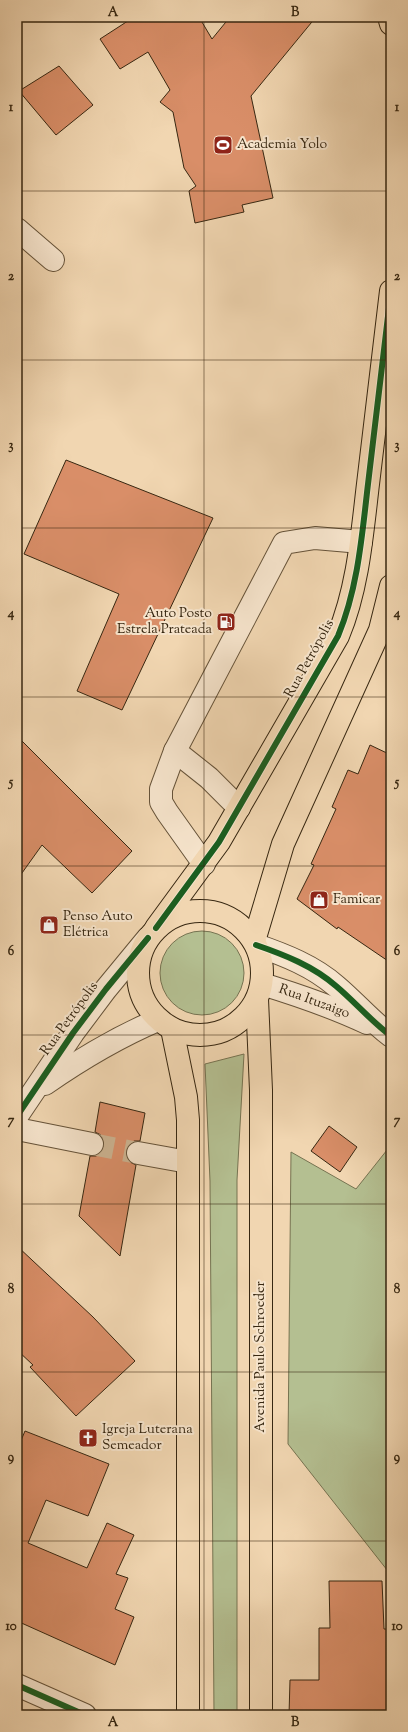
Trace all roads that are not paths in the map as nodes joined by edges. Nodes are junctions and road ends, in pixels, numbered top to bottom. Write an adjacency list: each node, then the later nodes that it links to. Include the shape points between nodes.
1 (389, 17): 2 (main road)
2 (391, 24)
3 (17, 229): 4 (street)
4 (52, 260)
5 (391, 291): 6 (main road, Rua Petrópolis)
6 (361, 542): 8 (street, via 315,538 284,543); 9 (main road, Rua Petrópolis, via 347,615 338,636)
7 (390, 600): 12 (main road, via 380,630 283,844)
8 (174, 751): 9 (street, via 209,778); 10 (street, via 161,789 161,802)
9 (239, 808): 10 (main road, Rua Petrópolis)
10 (204, 864): 11 (main road, Rua Petrópolis)
11 (152, 933): 12 (main road, via 171,918 189,912 208,911 226,916 242,926); 14 (main road, via 140,955 137,973 147,1007); 16 (street, Rua Petrópolis, via 97,1002)
12 (255, 943): 13 (main road, via 262,964); 15 (street, Rua Ituzaigo, via 313,969 335,985)
13 (260, 992): 14 (main road, via 248,1014 221,1032 205,1036 188,1034); 15 (street, Rua Ituzaigo, via 306,997); 25 (main road, Avenida Paulo Schroeder)
14 (165, 1024): 16 (street, Rua Petrópolis, via 134,1030 96,1050); 21 (main road, via 186,1098)
15 (389, 1034)
16 (34, 1091): 17 (street, Rua Petrópolis)
17 (17, 1116)
18 (17, 1130): 19 (street)
19 (92, 1144)
20 (138, 1153): 21 (street)
21 (188, 1162): 24 (main road)
22 (17, 1685): 23 (street)
23 (85, 1715)
24 (188, 1715)
25 (261, 1715)

